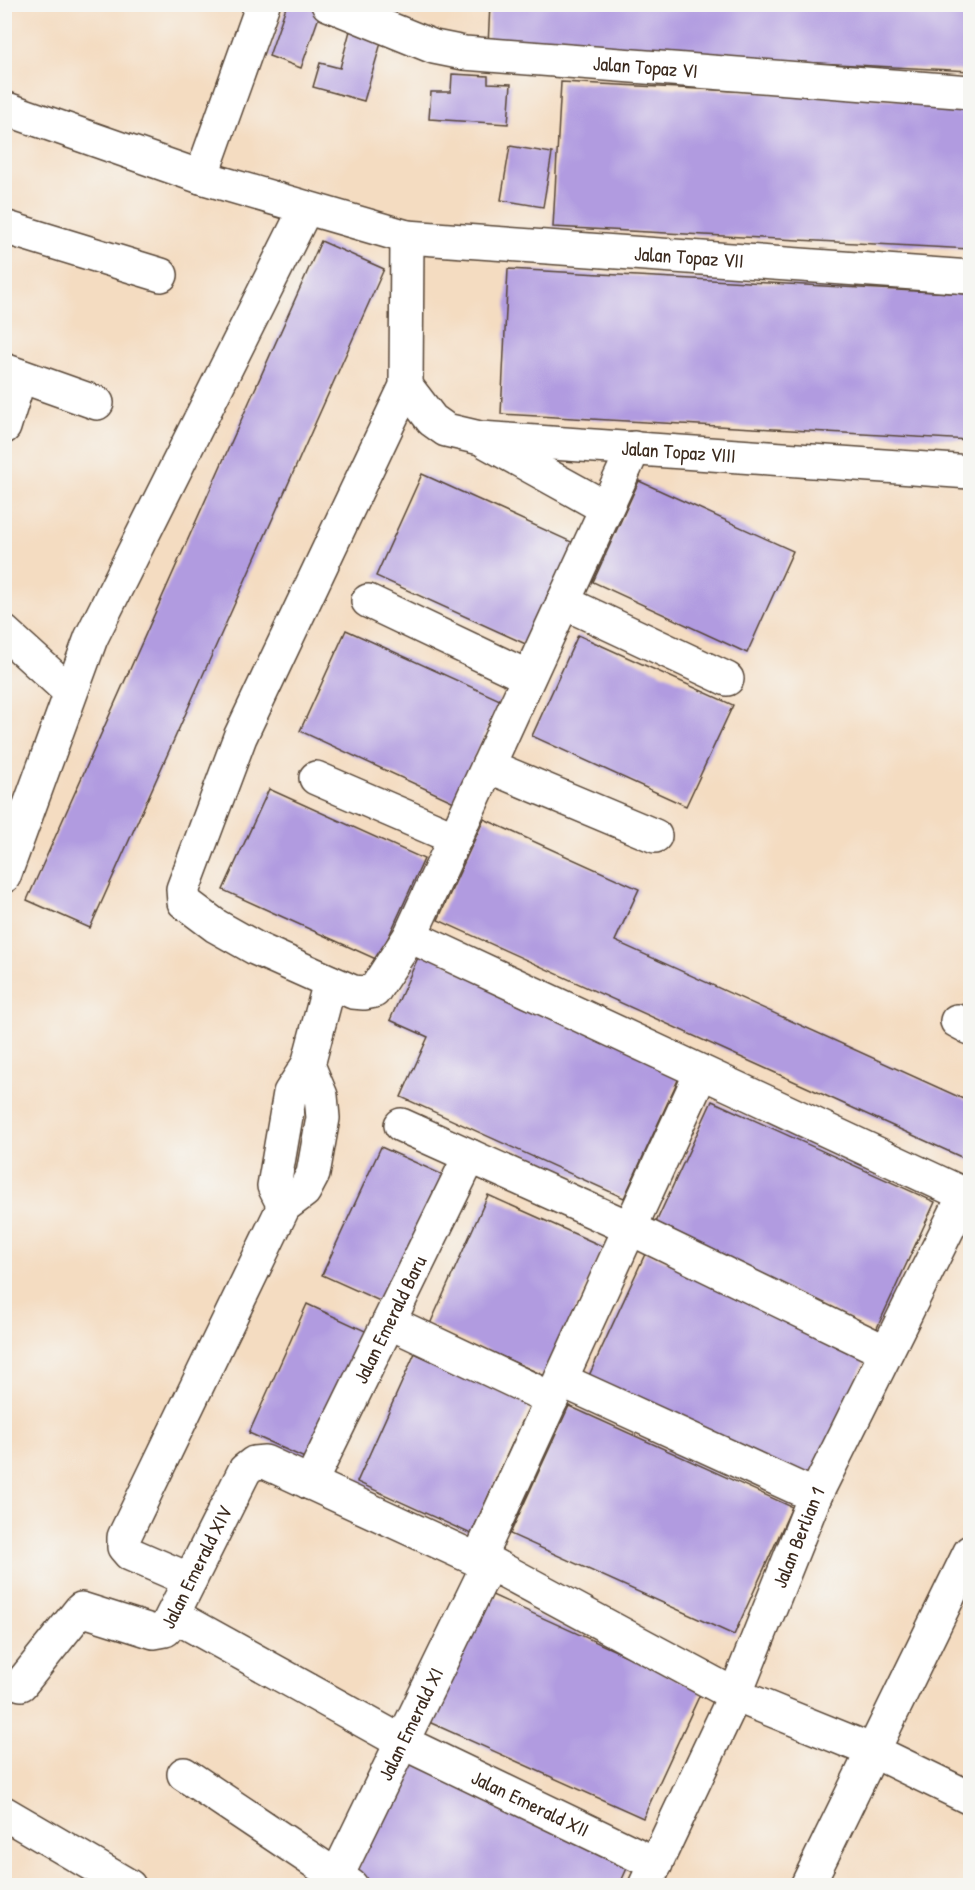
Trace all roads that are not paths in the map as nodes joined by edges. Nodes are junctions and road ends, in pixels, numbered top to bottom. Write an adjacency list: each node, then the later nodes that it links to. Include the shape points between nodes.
1 (263, 4): 5 (street)
2 (328, 4): 3 (street, Jalan Topaz VI, via 434,47 464,53)
3 (970, 92)
4 (4, 108): 5 (street, Jalan Topaz VII)
5 (201, 177): 6 (street, Jalan Topaz VII)
6 (306, 208): 8 (street, Jalan Topaz VII); 24 (street, via 91,638)
7 (4, 227): 9 (street)
8 (407, 237): 10 (street, Jalan Topaz VII); 12 (street)
9 (161, 275)
10 (970, 278)
11 (12, 373): 13 (street); 14 (street)
12 (406, 386): 15 (street, Jalan Topaz VIII, via 432,420 446,430); 31 (street, via 240,737 183,889 184,902 216,926)
13 (97, 403)
14 (4, 428)
15 (480, 438): 16 (street, Jalan Topaz VIII); 18 (street)
16 (634, 448): 17 (street, Jalan Topaz VIII); 18 (street)
17 (970, 472)
18 (606, 508): 20 (street)
19 (368, 601): 22 (street)
20 (563, 602): 22 (street); 23 (street)
21 (4, 632): 24 (street)
22 (528, 677): 25 (street)
23 (727, 679)
24 (70, 692): 29 (street)
25 (488, 766): 27 (street); 28 (street)
26 (316, 778): 28 (street)
27 (655, 836)
28 (455, 838): 30 (street)
29 (4, 876)
30 (410, 936): 31 (street, via 374,991 353,992); 32 (street)
31 (330, 982): 44 (street, via 308,1065 290,1093 274,1186 284,1206 124,1537 124,1547 130,1554)
32 (701, 1072): 35 (street); 36 (street, Jalan Emerald XI)
33 (401, 1125): 34 (street)
34 (470, 1156): 36 (street); 37 (street, Jalan Emerald Baru)
35 (968, 1196): 38 (street, Jalan Berlian 1)
36 (630, 1228): 38 (street); 39 (street, Jalan Emerald XI)
37 (389, 1322): 39 (street); 40 (street, Jalan Emerald Baru)
38 (886, 1352): 41 (street, Jalan Berlian 1)
39 (556, 1390): 41 (street); 43 (street, Jalan Emerald XI)
40 (310, 1483): 43 (street, Jalan Emerald XIV); 44 (street, Jalan Emerald XIV, via 265,1462 254,1463 245,1470)
41 (815, 1496): 47 (street, Jalan Berlian 1)
42 (970, 1552): 49 (street)
43 (484, 1562): 47 (street, Jalan Emerald XIV); 48 (street, Jalan Emerald XI)
44 (190, 1580): 45 (street, Jalan Emerald XIV)
45 (173, 1615): 46 (street, Jalan Emerald XIV, via 165,1630 154,1632 81,1609); 48 (street, Jalan Emerald XII)
46 (21, 1684)
47 (735, 1695): 49 (street, Jalan Emerald XIV); 53 (street, Jalan Berlian 1)
48 (402, 1742): 53 (street, Jalan Emerald XII); 54 (street, Jalan Emerald XI)
49 (873, 1751): 51 (street, Jalan Emerald XIV); 56 (street)
50 (184, 1774): 54 (street)
51 (970, 1798)
52 (4, 1813): 55 (street)
53 (650, 1875)
54 (340, 1883)
55 (129, 1886)
56 (807, 1886)

